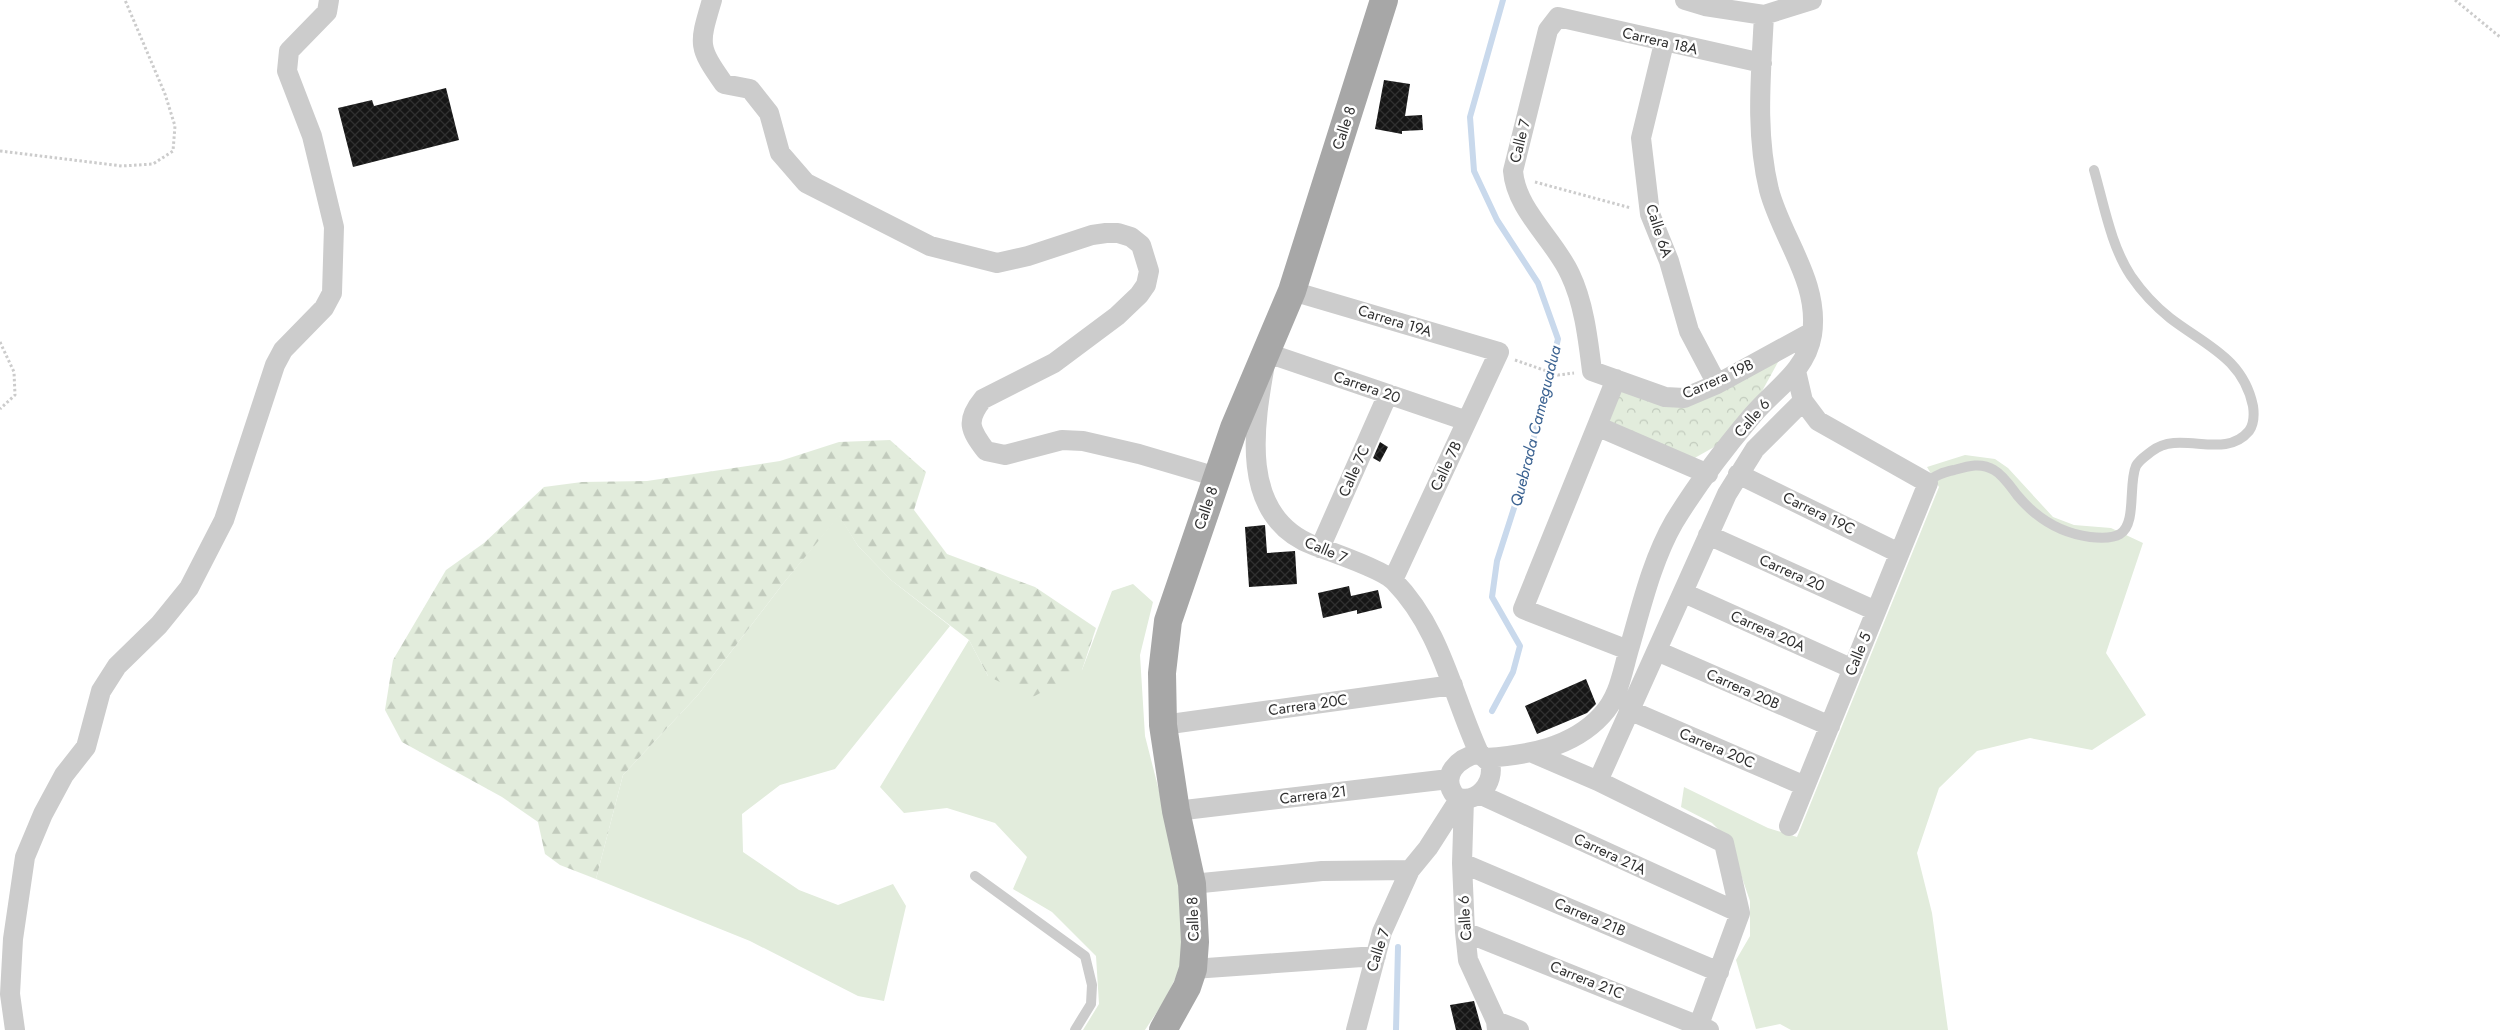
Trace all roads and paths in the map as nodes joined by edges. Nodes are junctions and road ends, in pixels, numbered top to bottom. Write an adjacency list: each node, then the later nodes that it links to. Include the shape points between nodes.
1 (125, 0): 13 (path, via 176,126 173,151 153,164 122,166)
2 (329, 0): 66 (street, via 327,12 289,51 287,71 312,136 334,227 332,293 324,308 283,350 275,365 224,520 189,588 159,625 117,666 101,691 86,747 64,775 43,814 26,857)
3 (712, 0): 35 (street, via 702,34 704,56 724,84 750,89 769,113 780,153 806,183 930,246 997,263 1106,233 1131,237 1141,245 1149,271 1146,285 1139,295 1117,316 1054,363 982,400 974,410 971,428 986,451 1005,455 1062,440 1083,441)
4 (1384, 0): 17 (main road, Calle 8)
5 (1685, 0): 8 (street)
6 (1812, 0): 8 (street)
7 (2454, 0): 10 (path)
8 (1764, 15): 12 (street, Calle 6)
9 (1558, 18): 11 (street, Carrera 18A); 15 (street, Calle 7, via 1548,30)
10 (2500, 37)
11 (1664, 43): 12 (street, Carrera 18A); 16 (street, Calle 6A, via 1641,138)
12 (1762, 63): 18 (street, Calle 6, via 1759,126 1764,163 1778,219 1807,280)
13 (0, 151)
14 (2094, 170): 36 (lane, via 2120,255 2131,276 2163,312 2218,352 2244,379 2254,410 2249,431 2227,444 2179,442 2155,448 2136,465 2127,526 2120,534 2111,537 2082,536 2052,526 2026,506 1995,470 1984,466 1971,465 1946,472 1931,478)
15 (1513, 176): 16 (path); 23 (street, Calle 7, via 1518,196 1559,252 1571,275)
16 (1650, 214): 27 (street, Calle 6A, via 1669,261 1689,331)
17 (1292, 291): 20 (street, Carrera 19A); 21 (main road, Calle 8)
18 (1812, 332): 24 (street, Calle 6, via 1808,353); 27 (street, Carrera 19B)
19 (0, 342): 30 (path, via 14,372 15,395)
20 (1499, 352): 31 (street, Calle 7B)
21 (1267, 353): 28 (street, Carrera 20); 35 (main road, Calle 8, via 1234,428); 38 (street, Calle 7, via 1256,429 1260,491 1284,529)
22 (1523, 364): 25 (path)
23 (1592, 371): 26 (street, Carrera 19B)
24 (1796, 371): 29 (street); 33 (street, Calle 6, via 1752,416)
25 (1558, 375)
26 (1616, 379): 27 (street, Carrera 19B, via 1665,397 1684,398); 32 (street)
27 (1717, 384)
28 (1388, 394): 31 (street, Carrera 20); 38 (street, Calle 7C)
29 (1803, 401): 34 (street, via 1755,449); 36 (street, via 1818,421)
30 (0, 409)
31 (1467, 421): 40 (street, Calle 7B)
32 (1598, 426): 33 (street); 43 (street, via 1523,609)
33 (1708, 474): 43 (street, Calle 6, via 1674,523 1656,562)
34 (1738, 474): 37 (street); 39 (street, Carrera 19C)
35 (1217, 478): 49 (main road, Calle 8, via 1168,621 1162,673)
36 (1928, 483): 39 (street, Calle 5)
37 (1708, 535): 41 (street); 42 (street, Carrera 20)
38 (1320, 548): 40 (street, Calle 7)
39 (1900, 552): 42 (street, Calle 5)
40 (1393, 580): 46 (street, Calle 7, via 1423,617 1440,648)
41 (1684, 593): 44 (street); 45 (street, Carrera 20A)
42 (1876, 611): 45 (street, Calle 5)
43 (1628, 650): 51 (street, Calle 6, via 1616,694 1601,716 1568,741)
44 (1657, 651): 47 (street); 50 (street, Carrera 20B)
45 (1853, 669): 50 (street, Calle 5)
46 (1453, 686): 48 (street, Calle 7); 49 (street, Carrera 20C)
47 (1629, 710): 55 (street); 56 (street, Carrera 20C)
48 (1463, 718): 52 (street, Calle 7); 53 (street, Calle 7)
49 (1163, 724): 58 (main road, Calle 8)
50 (1830, 726): 56 (street, Calle 5)
51 (1525, 754): 52 (street, Calle 6); 55 (street); 57 (street, Calle 6)
52 (1483, 756): 53 (street, Calle 6); 57 (street, Calle 7, via 1492,768)
53 (1459, 760): 54 (street)
54 (1449, 779): 57 (street, via 1453,793); 58 (street, Carrera 21)
55 (1598, 781): 64 (street, via 1724,843)
56 (1805, 786): 59 (street, Calle 5)
57 (1473, 793): 60 (street, Calle 6); 61 (street, Calle 7); 64 (street, Carrera 21A)
58 (1176, 811): 63 (main road, Calle 8)
59 (1789, 826)
60 (1462, 863): 65 (street, Calle 6); 70 (street, Carrera 21B)
61 (1410, 870): 63 (street, via 1322,870); 67 (street, Calle 7, via 1382,932)
62 (975, 876): 75 (lane, via 1085,956 1092,985 1091,1004)
63 (1192, 884): 69 (main road, Calle 8, via 1195,917)
64 (1740, 914): 70 (street)
65 (1464, 932): 71 (street, Calle 6, via 1468,960); 72 (street, Carrera 21C)
66 (13, 939): 68 (street); 74 (street, via 10,994)
67 (1376, 956): 69 (street); 76 (street, Calle 7)
68 (0, 960)
69 (1193, 969): 73 (main road, Calle 8)
70 (1719, 972): 72 (street)
71 (1496, 1025): 77 (street)
72 (1702, 1028)
73 (1170, 1029)
74 (16, 1030)
75 (1075, 1030)
76 (1356, 1030)
77 (1519, 1030)

